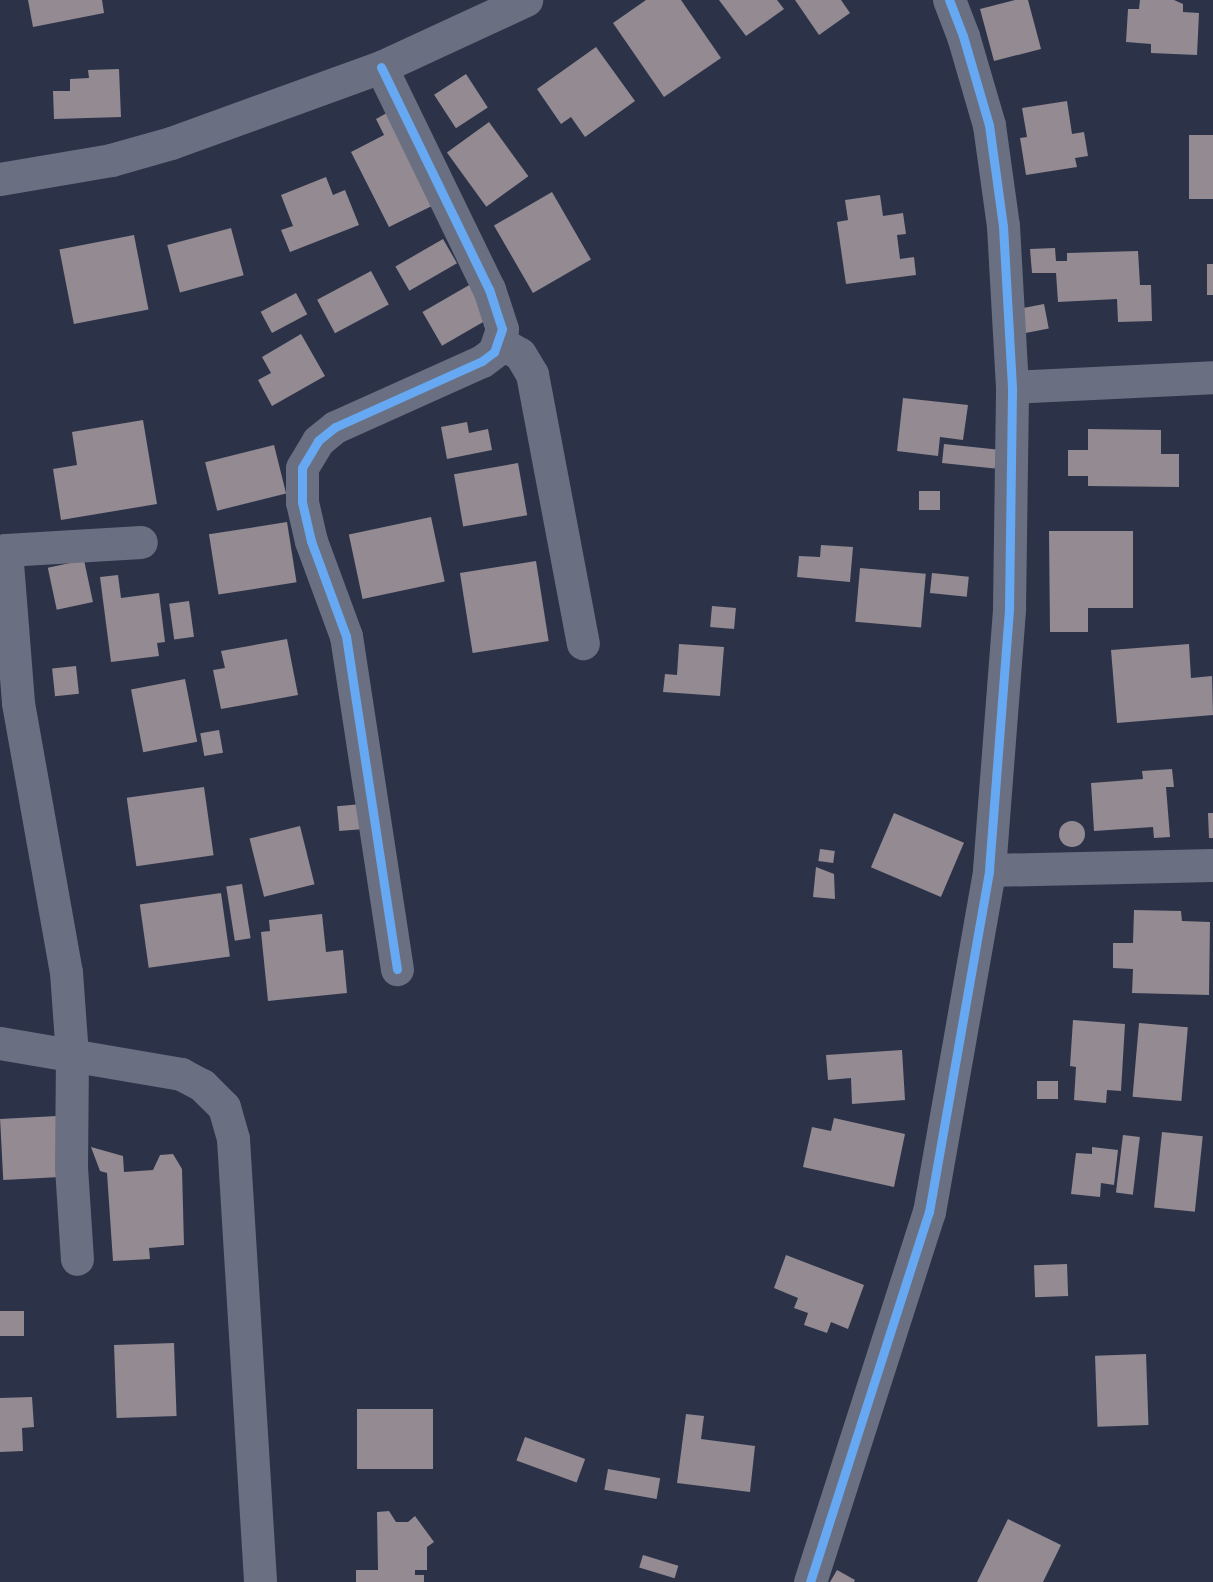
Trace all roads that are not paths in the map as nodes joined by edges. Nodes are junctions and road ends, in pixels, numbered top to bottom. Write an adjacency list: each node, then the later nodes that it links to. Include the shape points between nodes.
1 (526, 0): 3 (street)
2 (949, 0): 7 (street, via 989,125 1003,226)
3 (381, 67): 4 (street, via 171,143 111,159); 5 (street, via 489,288 502,329)
4 (0, 179)
5 (499, 342): 10 (street, via 520,354 532,374); 13 (street, via 482,361 335,427 318,441 302,468 302,502 310,541 346,636)
6 (1213, 377): 7 (street)
7 (1012, 387): 12 (street, via 1009,608)
8 (141, 542): 9 (street)
9 (3, 551): 15 (street, via 18,704 66,972)
10 (583, 643)
11 (1213, 866): 12 (street)
12 (989, 870): 18 (street, via 929,1212)
13 (397, 969)
14 (0, 1042): 15 (street)
15 (72, 1055): 16 (street, via 71,1167); 17 (street, via 144,1065 191,1078 210,1091 228,1117 233,1139)
16 (77, 1259)
17 (260, 1582)
18 (810, 1582)

